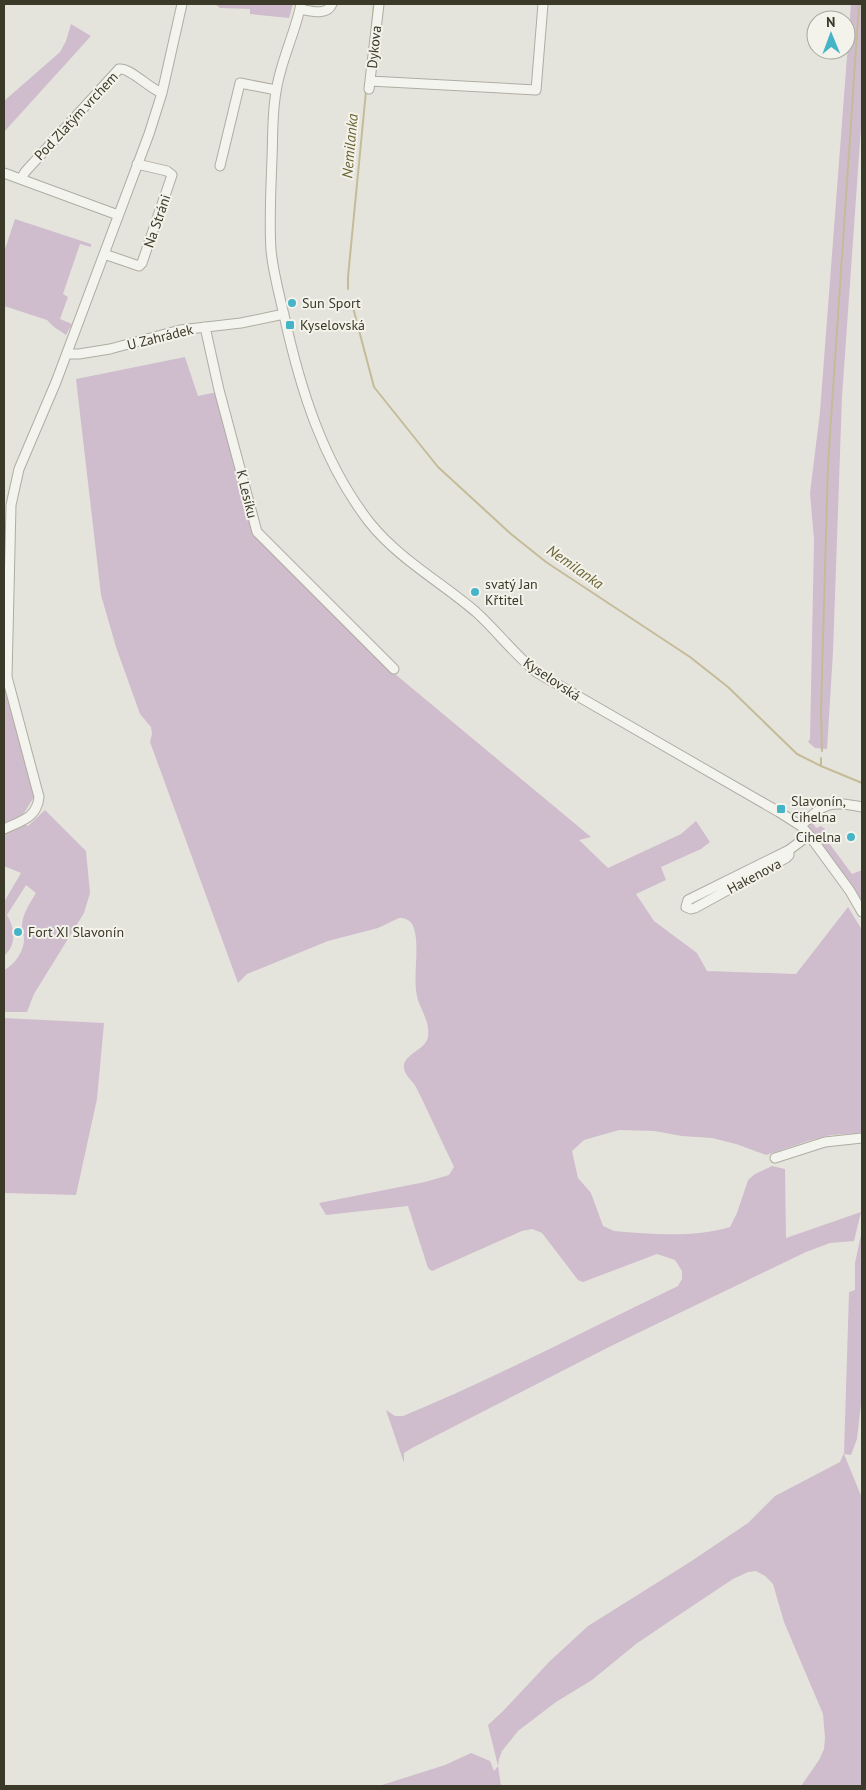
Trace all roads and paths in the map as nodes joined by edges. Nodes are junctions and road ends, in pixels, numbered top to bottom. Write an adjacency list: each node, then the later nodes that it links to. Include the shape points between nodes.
1 (182, 4): 7 (street)
2 (332, 4): 5 (street, Kyselovská, via 325,11)
3 (379, 4): 4 (street, Dykova, via 370,85 536,90)
4 (543, 4)
5 (301, 6): 6 (street, Kyselovská)
6 (276, 90): 9 (street, via 240,83); 14 (street, Kyselovská, via 270,238)
7 (162, 94): 8 (street); 11 (street, Pod Zlatým vrchem, via 126,69 119,69)
8 (137, 164): 12 (street); 13 (street, Na Stráni, via 172,174 154,232 139,266)
9 (220, 166)
10 (4, 173): 11 (street)
11 (20, 179): 12 (street)
12 (118, 215): 13 (street)
13 (104, 254): 16 (street)
14 (284, 314): 15 (street, U Zahrádek); 19 (street, Kyselovská, via 301,383 334,466 360,510 389,544 478,614 536,672)
15 (205, 326): 16 (street, U Zahrádek, via 172,331 110,349); 17 (street, K Lesíku, via 257,532)
16 (67, 354): 20 (street, via 19,470 11,505 7,677 39,797 34,814)
17 (394, 669)
18 (862, 807): 19 (street, via 838,803 826,805)
19 (800, 826): 21 (street, Kyselovská)
20 (4, 829)
21 (809, 835): 22 (street); 23 (street, Kyselovská, via 848,887)
22 (788, 850): 22 (street, Hakenova, via 786,858 695,908 686,907 688,900)
23 (862, 912)
24 (862, 1138): 25 (street, via 825,1142)
25 (775, 1158)

